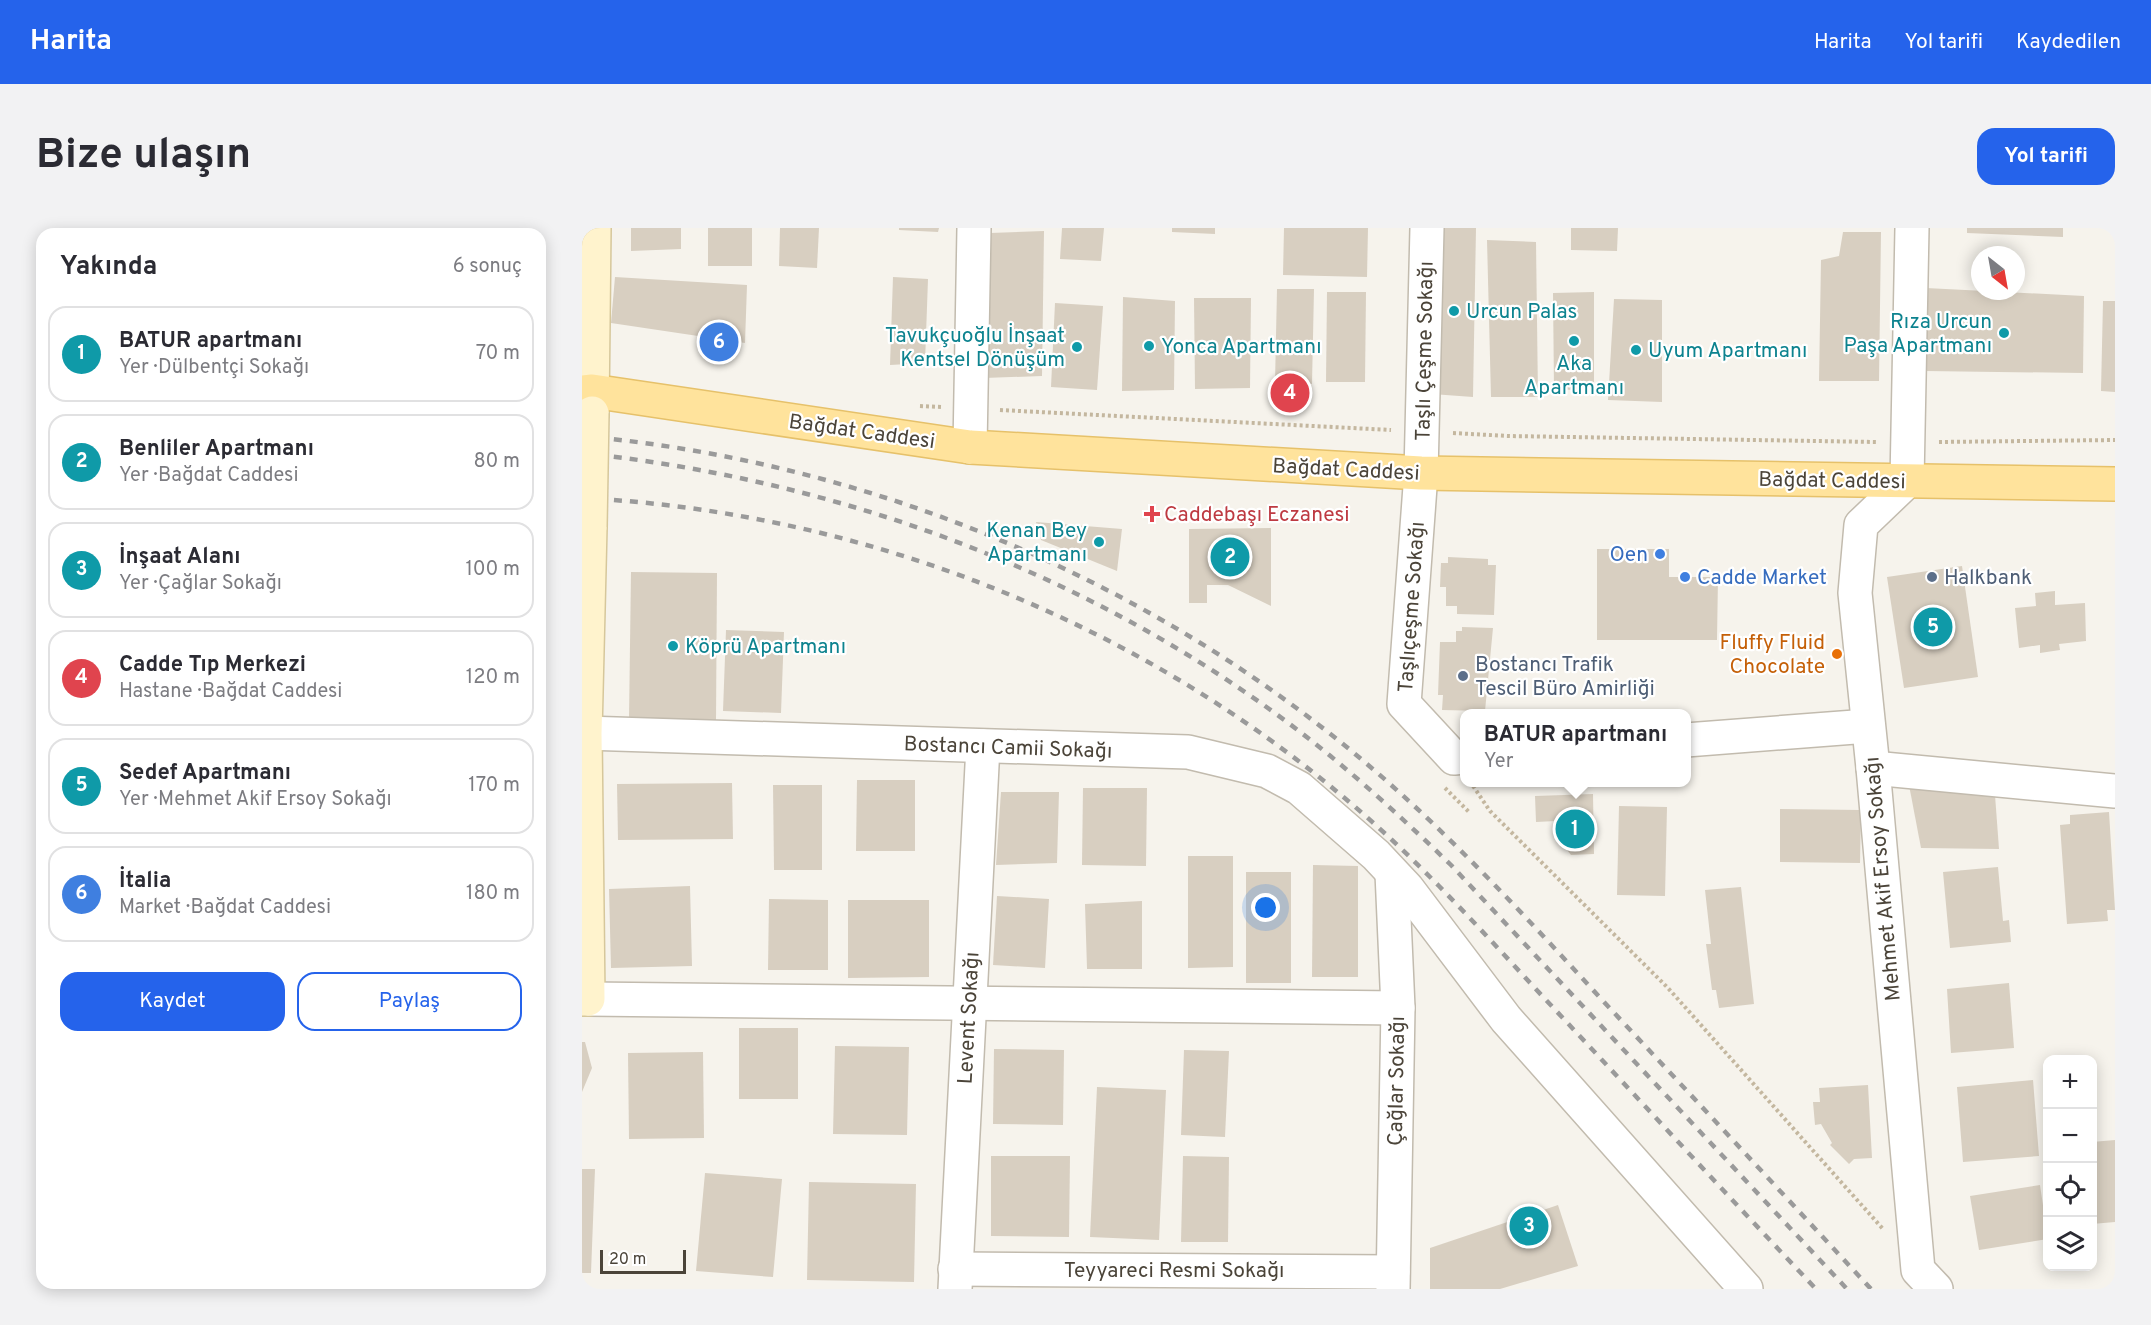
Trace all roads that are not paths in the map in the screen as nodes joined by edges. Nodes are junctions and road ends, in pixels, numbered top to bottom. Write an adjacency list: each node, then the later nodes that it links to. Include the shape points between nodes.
1 (594, 228): 5 (main road)
2 (974, 228): 6 (street)
3 (1427, 228): 7 (street, Taşlı Çeşme Sokağı)
4 (1912, 228): 8 (street)
5 (589, 399): 6 (main road, Bağdat Caddesi); 11 (main road, bridge)
6 (970, 447): 7 (main road, Bağdat Caddesi)
7 (1421, 473): 8 (main road, Bağdat Caddesi); 14 (street, Taşlıçeşme Sokağı, via 1404,704)
8 (1907, 481): 9 (main road, Bağdat Caddesi); 10 (street, Mehmet Akif Ersoy Sokağı, via 1861,525 1855,593)
9 (2115, 484)
10 (1868, 726): 12 (street); 15 (street, Mehmet Akif Ersoy Sokağı)
11 (584, 734): 13 (street, Bostancı Camii Sokağı); 18 (main road)
12 (1691, 740)
13 (983, 746): 17 (street, Bostancı Camii Sokağı, via 1188,752 1267,771 1299,788); 19 (street, Levent Sokağı)
14 (1460, 763)
15 (1873, 768): 16 (street); 24 (street, Mehmet Akif Ersoy Sokağı, via 1918,1270)
16 (2115, 791)
17 (1392, 873): 20 (street, Çağlar Sokağı); 23 (street, Bostancı Camii Sokağı, via 1506,1019)
18 (585, 999): 19 (street)
19 (969, 1003): 20 (street); 21 (street, Levent Sokağı)
20 (1398, 1008): 22 (street, Çağlar Sokağı)
21 (955, 1279): 22 (street, Teyyareci Resmi Sokağı)
22 (1393, 1280)
23 (1746, 1289)
24 (1936, 1289)

